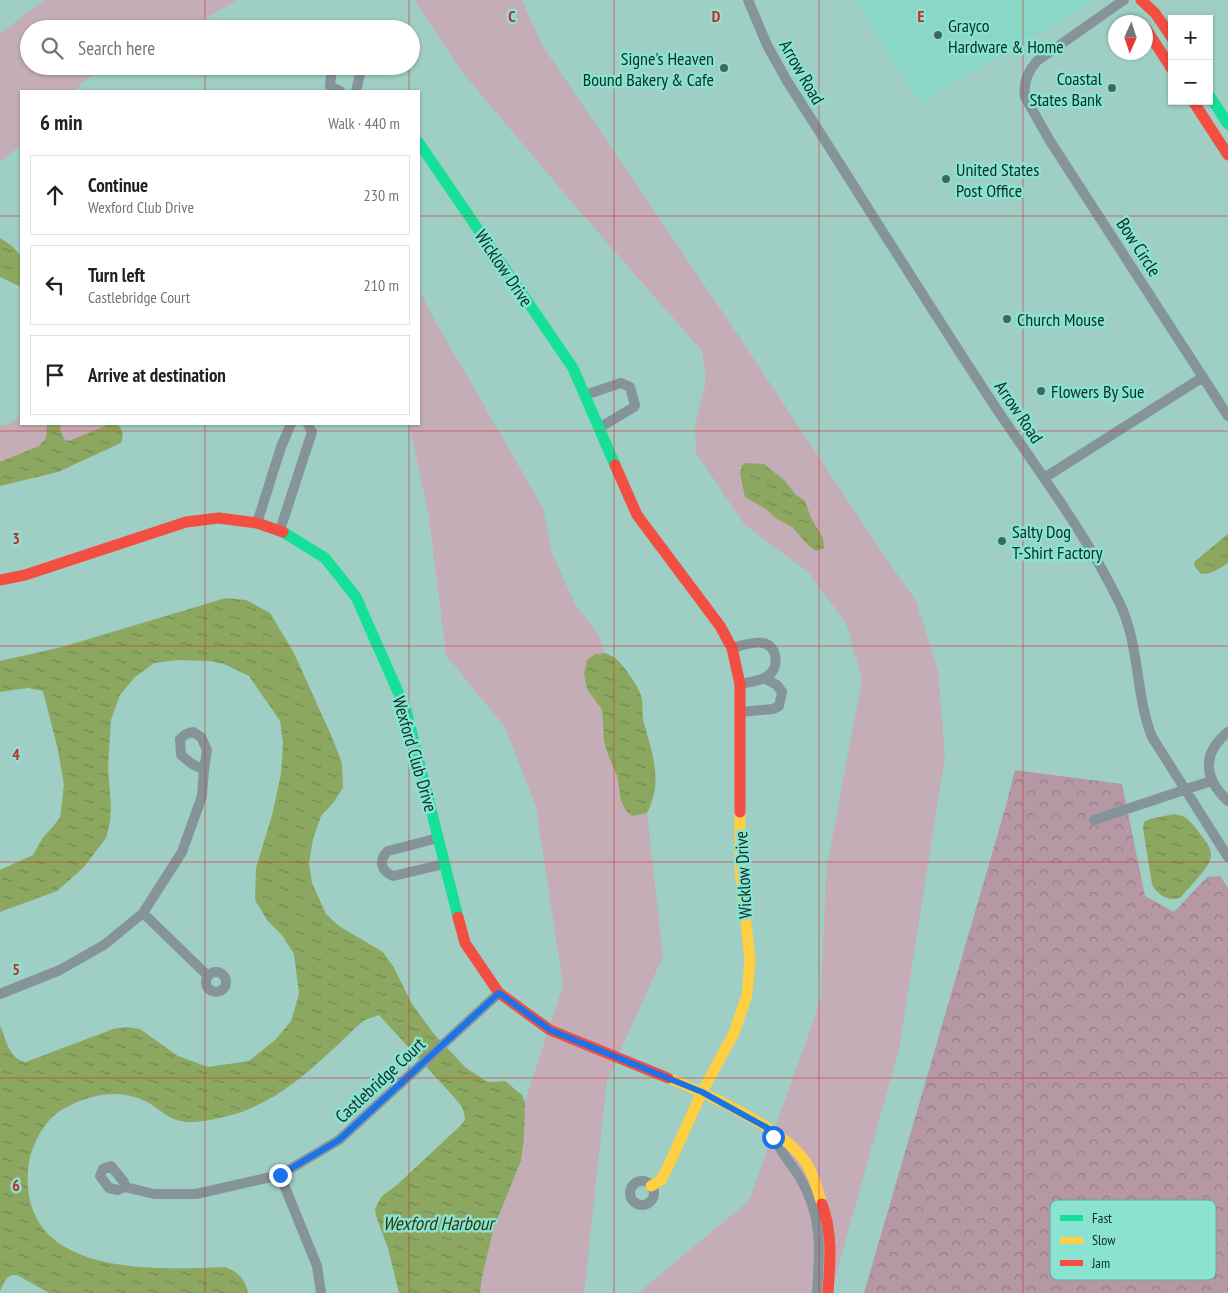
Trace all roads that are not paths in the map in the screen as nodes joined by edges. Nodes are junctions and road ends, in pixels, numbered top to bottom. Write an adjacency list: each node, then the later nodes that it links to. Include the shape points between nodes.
1 (748, 0): 24 (street, Arrow Road, via 786,81)
2 (1124, 0): 18 (street, Bow Circle, via 1037,61 1026,78 1025,97)
3 (1134, 0): 5 (main road)
4 (1141, 0): 6 (main road)
5 (1139, 15)
6 (1168, 32)
7 (1153, 40): 8 (main road)
8 (1168, 63)
9 (331, 75): 11 (street, via 330,86)
10 (360, 75): 12 (street)
11 (338, 90)
12 (356, 90)
13 (1213, 101): 15 (main road)
14 (1196, 105): 17 (main road)
15 (1228, 124)
16 (420, 144): 19 (main road, Wicklow Drive, via 573,368)
17 (1228, 155)
18 (1203, 377): 20 (street, Bow Circle); 24 (street)
19 (585, 395): 23 (main road, Wicklow Drive); 23 (street, via 621,383 630,387 634,407)
20 (1228, 416)
21 (291, 425): 25 (street, via 280,447)
22 (308, 425): 26 (street, via 312,432)
23 (599, 428): 28 (main road, Wicklow Drive, via 637,515 720,626)
24 (1044, 478): 35 (street, Arrow Road, via 1123,610 1132,640 1145,718 1152,737)
25 (257, 523): 26 (main road, Wexford Club Drive); 27 (main road, Wexford Club Drive, via 219,518 186,522 26,575)
26 (280, 530): 38 (main road, Wexford Club Drive, via 325,558 356,597 406,710)
27 (0, 580)
28 (732, 648): 29 (street, via 755,642 764,642 772,648 775,665); 30 (main road, Wicklow Drive)
29 (764, 678): 30 (street); 31 (street, via 782,692 779,706)
30 (740, 684): 31 (main road, Wicklow Drive)
31 (741, 712): 45 (main road, Wicklow Drive, via 740,869 750,960 746,995 734,1033)
32 (1228, 732): 34 (street, via 1211,755)
33 (204, 770): 41 (street, via 202,796 182,852)
34 (1211, 781): 35 (street); 36 (street)
35 (1185, 790): 37 (street); 39 (street, Arrow Road)
36 (1228, 801)
37 (1094, 820)
38 (438, 838): 40 (main road, Wexford Club Drive); 40 (street, via 388,851 381,862 393,876)
39 (1228, 857)
40 (444, 864): 43 (main road, Wexford Club Drive, via 465,943)
41 (143, 913): 42 (street); 44 (street, via 104,945 60,970)
42 (208, 976)
43 (499, 993): 45 (main road, Wexford Club Drive, via 550,1030); 47 (street, Castlebridge Court, via 339,1140)
44 (0, 994)
45 (702, 1092): 46 (main road, Wexford Club Drive); 48 (main road, Wicklow Drive, via 666,1171)
46 (771, 1130): 51 (street, via 806,1190 816,1215 820,1234); 52 (main road, Wexford Club Drive, via 794,1147 809,1167 826,1214 831,1246)
47 (280, 1175): 49 (street, Castlebridge Court, via 196,1194 154,1194); 50 (street, via 317,1266)
48 (651, 1186)
49 (125, 1187)
50 (321, 1293)
51 (817, 1293)
52 (828, 1293)

